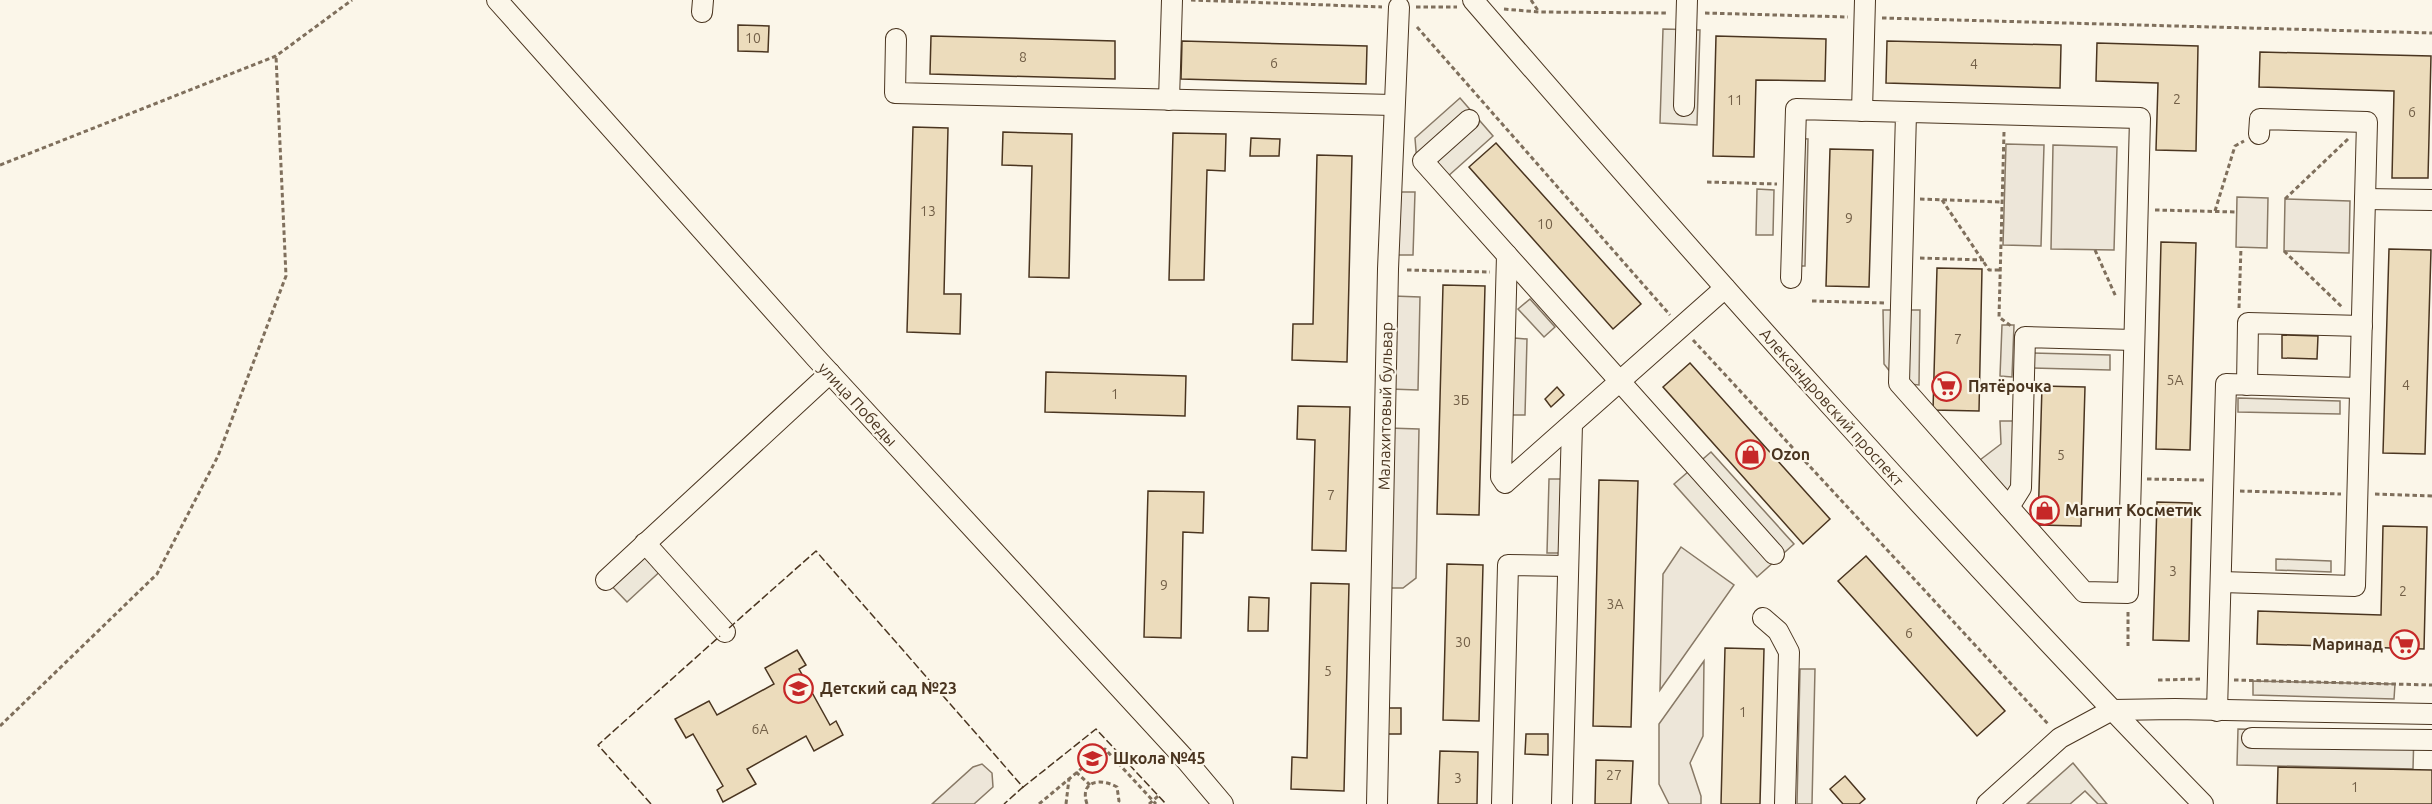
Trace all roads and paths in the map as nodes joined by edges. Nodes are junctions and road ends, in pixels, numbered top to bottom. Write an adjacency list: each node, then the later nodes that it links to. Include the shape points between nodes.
1 (352, 0): 14 (path)
2 (497, 0): 52 (street, улица Победы)
3 (1172, 0): 15 (street)
4 (1188, 0): 8 (path)
5 (1531, 0): 11 (path)
6 (1468, 4): 8 (path); 44 (street, Александровский проспект)
7 (1687, 6): 10 (path); 11 (path); 17 (street)
8 (1399, 7): 16 (street, Малахитовый бульвар); 49 (path)
9 (1501, 9): 11 (path)
10 (1865, 9): 12 (path); 18 (street)
11 (1539, 12)
12 (2432, 33)
13 (896, 39): 15 (street, via 895,93)
14 (276, 56): 24 (path); 77 (path, via 286,276 218,456 157,574)
15 (1169, 100): 16 (street)
16 (1393, 105): 41 (street, Малахитовый бульвар)
17 (1684, 106)
18 (1862, 111): 19 (street); 26 (street, via 1796,110)
19 (1906, 112): 20 (street); 27 (street)
20 (2004, 115): 32 (path); 33 (street, via 2140,118)
21 (1468, 120): 40 (street, via 1423,161)
22 (2367, 122): 23 (street, via 2260,119); 28 (path); 29 (street)
23 (2259, 134): 34 (path, via 2235,146)
24 (0, 165)
25 (1707, 182): 26 (path)
26 (1794, 184): 43 (street)
27 (1904, 199): 30 (path); 38 (street)
28 (2285, 199)
29 (2365, 199): 31 (street); 48 (street)
30 (1942, 200): 32 (path); 39 (path)
31 (2432, 200)
32 (2002, 202): 42 (path)
33 (2138, 209): 34 (path); 51 (street)
34 (2215, 211): 35 (path)
35 (2237, 212)
36 (2095, 250): 45 (path)
37 (2284, 251): 48 (path)
38 (1902, 258): 39 (path); 47 (street)
39 (1984, 260): 42 (path, via 1989,270)
40 (1507, 264): 41 (path); 53 (street); 56 (street, via 1501,477 1505,483)
41 (1388, 269): 93 (street, Малахитовый бульвар)
42 (2000, 270): 50 (path, via 1999,317)
43 (1791, 278)
44 (1725, 288): 49 (street); 74 (street, Александровский проспект)
45 (2117, 300)
46 (1812, 301): 47 (path)
47 (1901, 303): 61 (street, via 1899,383)
48 (2362, 326): 54 (street, via 2248,323); 55 (street)
49 (1681, 327): 53 (street); 78 (path)
50 (2025, 337): 51 (street); 61 (street, via 2021,488)
51 (2134, 340): 57 (street)
52 (830, 373): 62 (street); 92 (street, улица Победы)
53 (1620, 381): 56 (street); 63 (street)
54 (2247, 385): 55 (street); 58 (street, via 2226,384)
55 (2360, 388): 59 (street)
56 (1572, 424): 64 (street)
57 (2131, 478): 58 (path); 67 (street)
58 (2223, 486): 59 (path); 66 (street)
59 (2357, 494): 60 (path); 66 (street, via 2355,586)
60 (2432, 496)
61 (2009, 507): 67 (street, via 2084,592)
62 (645, 543): 65 (street); 69 (street)
63 (1774, 554)
64 (1568, 566): 94 (street, via 1508,565); 95 (street)
65 (606, 580)
66 (2221, 582): 71 (street)
67 (2128, 593): 70 (path)
68 (1763, 618): 96 (street, via 1778,632 1789,652)
69 (724, 632)
70 (2128, 646)
71 (2218, 679): 72 (path); 73 (path); 75 (street)
72 (2158, 680)
73 (2432, 685)
74 (2112, 710): 75 (street); 78 (street); 98 (street, Александровский проспект)
75 (2217, 711): 76 (street)
76 (2432, 714)
77 (0, 726)
78 (2060, 738): 97 (street)
79 (2252, 738): 80 (street)
80 (2432, 740)
81 (1077, 772): 82 (path); 83 (path); 85 (path, via 1105,749)
82 (1069, 779): 86 (path); 87 (path)
83 (1090, 785): 88 (path, via 1085,796); 89 (path, via 1098,780 1117,787)
84 (1158, 795): 85 (path)
85 (1153, 800): 90 (path); 91 (path)
86 (1039, 804)
87 (1066, 804)
88 (1087, 804)
89 (1117, 804)
90 (1149, 804)
91 (1156, 804)
92 (1223, 804)
93 (1377, 804)
94 (1502, 804)
95 (1562, 804)
96 (1785, 804)
97 (1987, 804)
98 (2203, 804)

